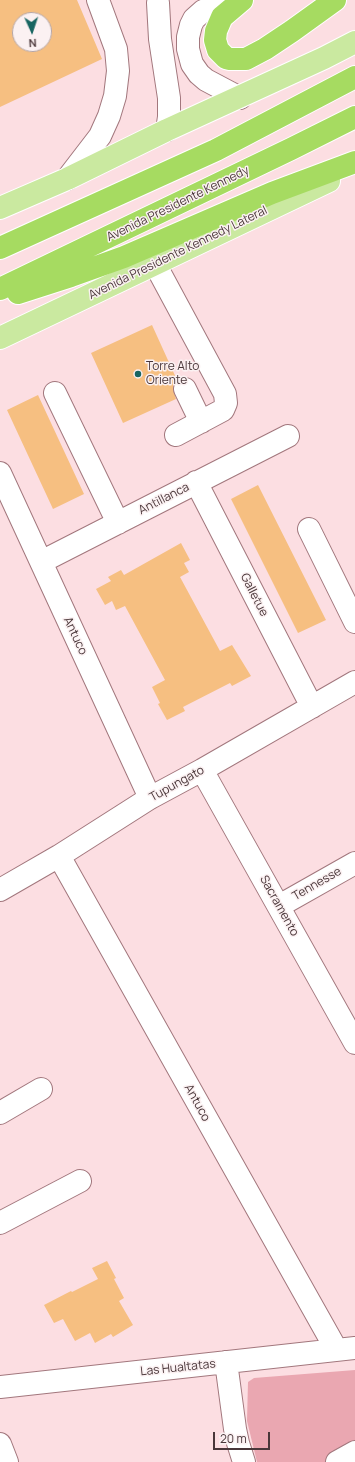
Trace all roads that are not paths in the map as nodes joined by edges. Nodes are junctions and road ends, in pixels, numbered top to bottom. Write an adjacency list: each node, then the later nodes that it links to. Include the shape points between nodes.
1 (98, 0): 13 (street, via 116,49 118,71 115,96 105,126 95,144)
2 (226, 0): 8 (street, via 203,11 194,19 188,37 188,49 192,64 199,74)
3 (242, 0): 4 (highway, via 222,17 216,27 216,46 230,59 246,58 265,49)
4 (335, 0)
5 (151, 2): 10 (street, via 150,47 166,80 169,107)
6 (355, 42): 8 (main road)
7 (355, 77): 15 (highway, via 216,150)
8 (240, 98): 10 (main road)
9 (355, 117): 17 (highway, Avenida Presidente Kennedy)
10 (167, 130): 13 (main road)
11 (355, 162): 18 (highway, via 272,193 124,256)
12 (355, 168): 16 (main road, Avenida Presidente Kennedy Lateral)
13 (67, 179): 14 (main road)
14 (0, 208)
15 (0, 248)
16 (155, 264): 19 (main road, Avenida Presidente Kennedy Lateral); 22 (street, via 225,394 226,403 223,410)
17 (0, 289)
18 (0, 299)
19 (0, 338)
20 (185, 389): 22 (street)
21 (55, 393): 27 (street)
22 (201, 422): 23 (street)
23 (176, 435)
24 (288, 436): 26 (street, Antillanca)
25 (0, 473): 29 (street, Antuco)
26 (196, 482): 27 (street, Antillanca); 32 (street, Galletue)
27 (118, 523): 29 (street, Antillanca)
28 (309, 528): 30 (street)
29 (41, 562): 34 (street, Antuco)
30 (355, 622)
31 (355, 682): 32 (street, Tupungato)
32 (312, 707): 33 (street, Tupungato)
33 (202, 770): 34 (street, Tupungato); 38 (street, Sacramento)
34 (150, 798): 35 (street, Tupungato)
35 (59, 856): 37 (street, Tupungato); 44 (street, Antuco)
36 (355, 863): 38 (street, Tennesse)
37 (0, 890)
38 (279, 906): 39 (street, Sacramento)
39 (355, 1043)
40 (41, 1089): 41 (street)
41 (0, 1113)
42 (80, 1181): 43 (street)
43 (0, 1223)
44 (345, 1348): 45 (street, Las Hualtatas)
45 (226, 1362): 46 (street, Las Hualtatas); 50 (street, via 235,1429)
46 (0, 1387)
47 (0, 1444): 49 (street)
48 (355, 1452): 51 (street)
49 (7, 1462)
50 (244, 1462)
51 (337, 1462)

